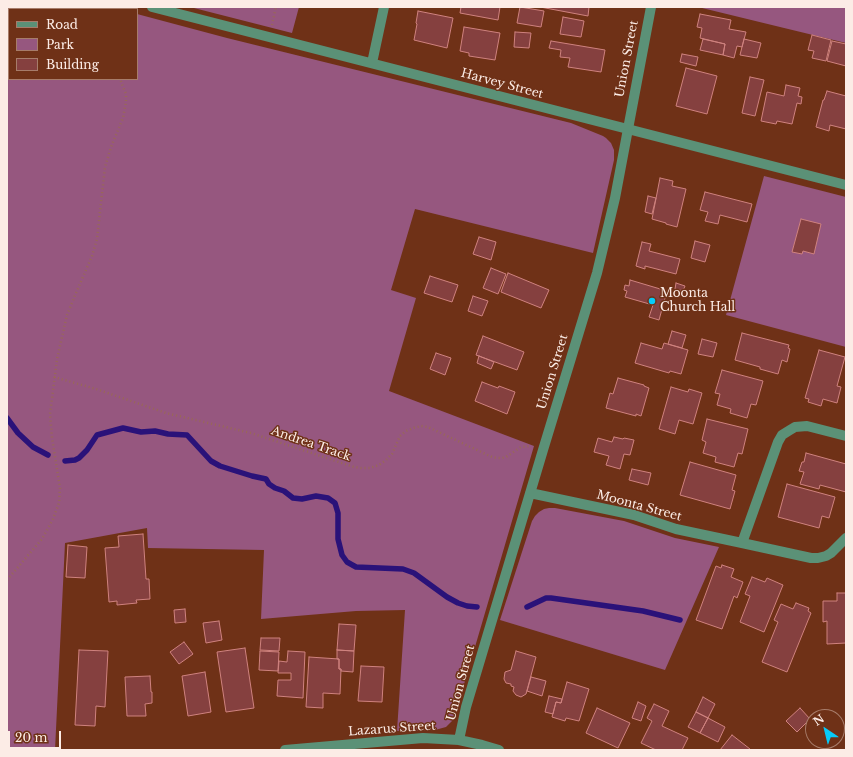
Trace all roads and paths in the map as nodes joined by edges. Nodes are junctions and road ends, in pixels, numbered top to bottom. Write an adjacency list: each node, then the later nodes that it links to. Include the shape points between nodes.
1 (152, 7): 4 (street, Harvey Street)
2 (384, 7): 4 (street)
3 (651, 7): 6 (street, Union Street)
4 (372, 63): 6 (street, Harvey Street)
5 (120, 80): 8 (path, via 126,102 105,168 97,239 67,315)
6 (627, 129): 7 (street, Harvey Street); 10 (street, Union Street, via 615,198 597,273)
7 (846, 185)
8 (54, 377): 10 (path, Andrea Track, via 166,414 251,433 354,467 370,468 382,463 392,454 400,436 421,426 497,458 502,458 521,447 532,446); 14 (path, via 50,427 59,478 59,503 42,539)
9 (846, 436): 13 (street, via 806,426 795,427 782,436)
10 (543, 450): 11 (street, Union Street)
11 (530, 493): 13 (street, Moonta Street, via 634,515 676,529); 15 (street, Union Street, via 465,710)
12 (846, 538): 13 (street, Moonta Street, via 831,553 818,558)
13 (742, 543)
14 (7, 580)
15 (459, 740): 16 (street, Lazarus Street, via 411,739); 18 (street, Lazarus Street)
16 (340, 748): 17 (street, Lazarus Street)
17 (285, 750)
18 (499, 750)

